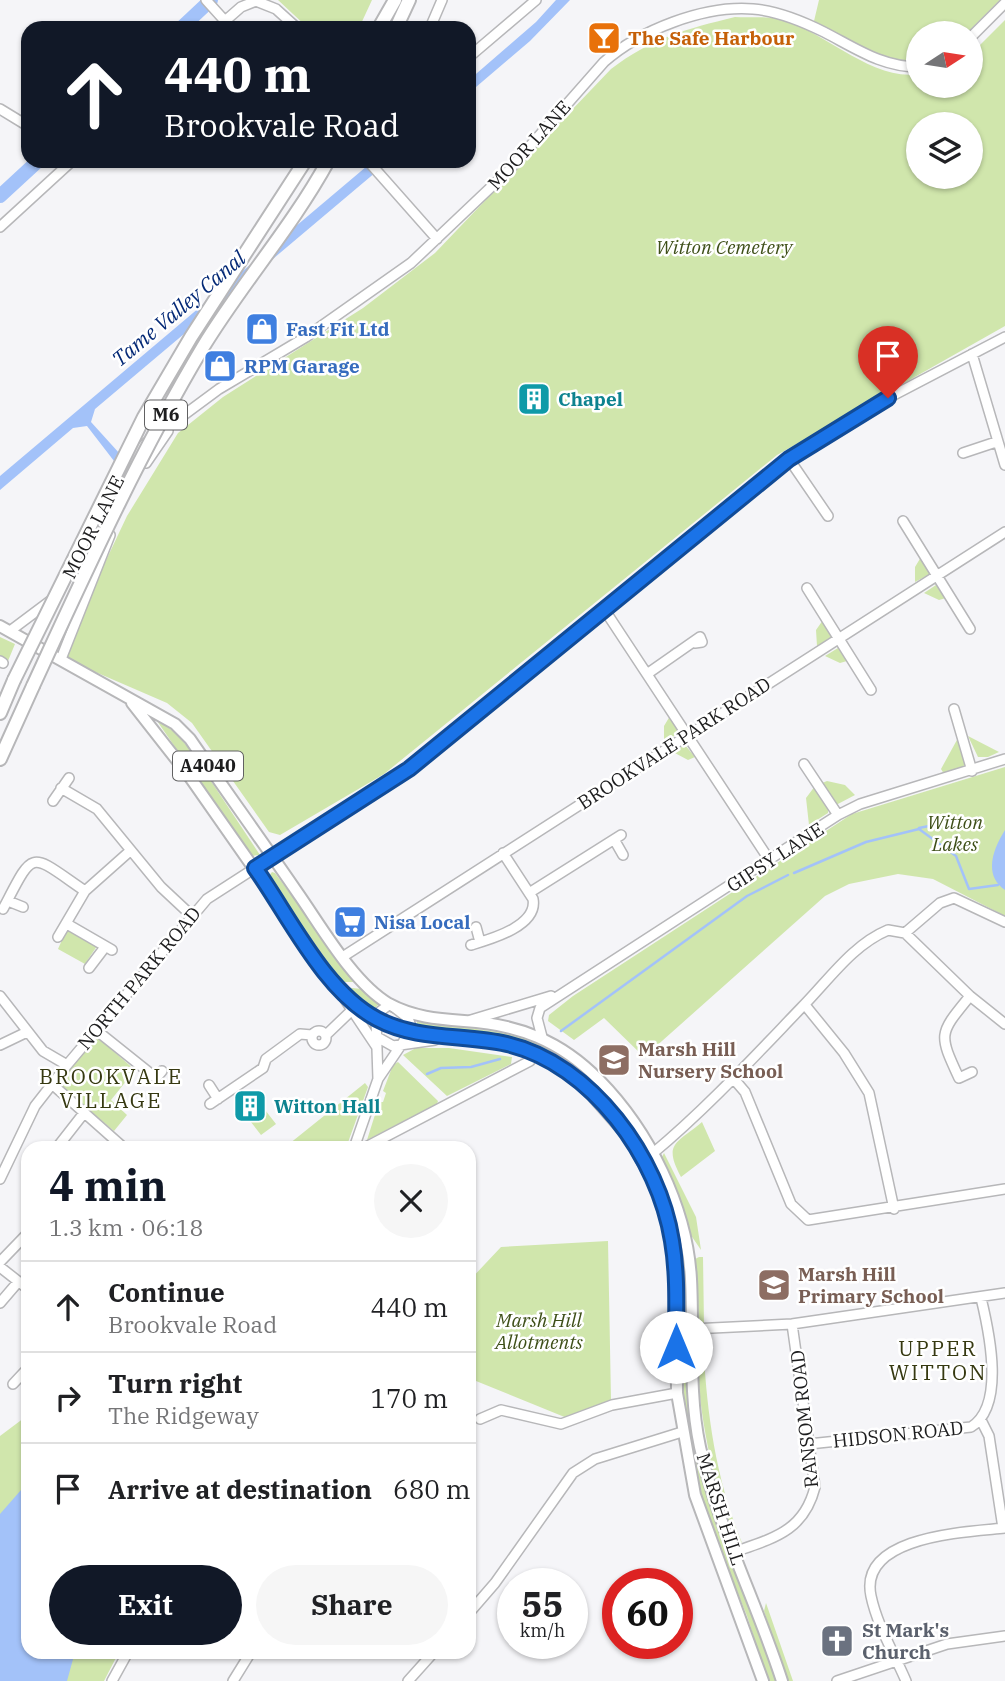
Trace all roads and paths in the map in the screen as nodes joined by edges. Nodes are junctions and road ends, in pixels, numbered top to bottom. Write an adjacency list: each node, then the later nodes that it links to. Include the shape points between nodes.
1 (206, 0): 7 (street)
2 (395, 0): 10 (highway)
3 (409, 0): 11 (highway)
4 (442, 0): 12 (street)
5 (537, 0): 14 (street)
6 (1005, 3): 13 (street)
7 (220, 21)
8 (222, 21): 9 (street, via 256,1)
9 (289, 21)
10 (383, 21)
11 (399, 21)
12 (433, 21)
13 (984, 24)
14 (476, 51)
15 (906, 66): 23 (street, MOOR LANE, via 889,65 773,12 738,9 676,23 607,59 509,170)
16 (0, 109): 17 (street)
17 (21, 122)
18 (64, 168): 22 (street)
19 (300, 168): 46 (highway, M6, bridge, via 144,417)
20 (324, 168): 48 (highway, M6, bridge, via 204,346 115,506)
21 (374, 168): 23 (street)
22 (0, 227)
23 (437, 239): 26 (street, MOOR LANE, via 363,298 219,389)
24 (1005, 337): 25 (street)
25 (972, 354): 27 (street); 29 (street, via 867,409)
26 (176, 422): 37 (street, MOOR LANE, via 127,462 60,592); 41 (street, MOOR LANE, via 129,491)
27 (996, 442): 28 (street); 30 (street)
28 (963, 453)
29 (789, 459): 31 (street); 36 (street)
30 (1005, 466)
31 (828, 516)
32 (903, 521): 34 (street)
33 (1005, 532): 34 (street, BROOKVALE PARK ROAD)
34 (938, 577): 38 (street); 39 (street, BROOKVALE PARK ROAD)
35 (807, 588): 39 (street)
36 (604, 609): 42 (street); 59 (street, via 409,769)
37 (5, 628): 41 (main road, A4040)
38 (970, 629)
39 (838, 637): 43 (street); 47 (street, BROOKVALE PARK ROAD)
40 (695, 643): 42 (street)
41 (61, 659): 44 (main road, A4040)
42 (647, 674): 47 (street)
43 (871, 690)
44 (125, 696): 59 (main road, A4040, via 175,724 190,739); 61 (main road, A4040, via 156,730)
45 (954, 709): 51 (street)
46 (0, 713)
47 (687, 735): 57 (street, BROOKVALE PARK ROAD); 60 (street)
48 (0, 759)
49 (1005, 759): 51 (street, GIPSY LANE)
50 (804, 764): 55 (street)
51 (972, 771): 55 (street, GIPSY LANE, via 860,804)
52 (69, 778): 53 (street)
53 (61, 788): 54 (street); 56 (street, via 97,809)
54 (53, 801)
55 (838, 815): 60 (street, GIPSY LANE)
56 (131, 851): 62 (street); 65 (street)
57 (503, 853): 63 (street); 71 (street, BROOKVALE PARK ROAD)
58 (623, 855): 63 (street, via 618,838)
59 (273, 857): 61 (main road); 71 (main road, A4040)
60 (770, 861): 74 (street, GIPSY LANE)
61 (255, 868): 65 (street, NORTH PARK ROAD, via 207,899); 73 (main road, A4040)
62 (85, 891): 64 (street, via 36,862 24,867 6,905); 67 (street)
63 (529, 893): 68 (street, via 534,903 528,917 498,937 476,944)
64 (23, 908)
65 (192, 916): 83 (street, NORTH PARK ROAD)
66 (1005, 922): 69 (street, via 954,898 940,903)
67 (67, 924): 70 (street); 72 (street, via 109,949)
68 (476, 927)
69 (905, 933): 76 (street); 78 (street, via 888,930 867,941)
70 (58, 937)
71 (344, 957): 77 (main road, A4040, via 364,983)
72 (89, 968)
73 (339, 990): 79 (street); 80 (main road, A4040)
74 (563, 993): 81 (street, GIPSY LANE); 86 (street, GIPSY LANE, via 540,1008 537,1018)
75 (0, 996): 84 (street)
76 (970, 996): 82 (street); 94 (street, via 943,1036 959,1078)
77 (390, 1004): 80 (street); 81 (main road, MARSH HILL / A4040, via 414,1015); 85 (street, via 408,1018)
78 (805, 1005): 95 (street); 107 (street, via 869,1093)
79 (351, 1011): 88 (street); 98 (street, via 326,1035 317,1031 300,1034 266,1059 263,1068 214,1102)
80 (376, 1019): 85 (main road, MARSH HILL / A4040); 88 (street)
81 (467, 1021): 86 (main road, MARSH HILL / A4040)
82 (1005, 1024)
83 (96, 1030): 92 (street, NORTH PARK ROAD); 93 (street, via 156,1078)
84 (27, 1032): 89 (street); 92 (street, via 43,1051)
85 (411, 1033): 87 (main road, MARSH HILL / A4040); 90 (street)
86 (542, 1037): 104 (main road, MARSH HILL / A4040, via 600,1080)
87 (461, 1038): 90 (street); 117 (main road, MARSH HILL / A4040, via 506,1044 565,1069 629,1136 656,1186 669,1226 676,1269)
88 (376, 1042): 90 (street); 96 (street)
89 (0, 1045)
90 (401, 1046): 96 (street)
91 (530, 1061): 103 (street)
92 (67, 1065): 97 (street, NORTH PARK ROAD)
93 (162, 1071)
94 (972, 1072)
95 (733, 1078): 104 (street); 107 (street, via 745,1092 799,1214 814,1220)
96 (378, 1079): 102 (street)
97 (53, 1084): 99 (street); 105 (street, NORTH PARK ROAD, via 35,1106)
98 (209, 1086)
99 (84, 1113): 100 (street); 101 (street)
100 (62, 1141)
101 (116, 1141)
102 (360, 1141)
103 (372, 1141)
104 (652, 1154): 116 (main road, MARSH HILL / A4040, via 682,1225 691,1278)
105 (0, 1179)
106 (1005, 1189): 107 (street)
107 (894, 1209)
108 (21, 1241): 109 (street)
109 (0, 1265): 110 (street)
110 (18, 1282): 111 (street); 114 (street)
111 (21, 1284)
112 (1005, 1293): 113 (street)
113 (981, 1298): 115 (street); 122 (street, HIDSON ROAD, via 997,1368 993,1405)
114 (0, 1303)
115 (792, 1324): 116 (street); 124 (street, RANSOM ROAD)
116 (692, 1329): 117 (main road); 126 (main road, MARSH HILL / A4040, via 696,1427 711,1489)
117 (676, 1331): 120 (main road, MARSH HILL / A4040)
118 (21, 1375): 119 (street)
119 (13, 1384)
120 (677, 1393): 121 (street, via 612,1405 561,1424 501,1410); 123 (main road, MARSH HILL / A4040)
121 (480, 1419)
122 (982, 1422): 124 (street, HIDSON ROAD, via 971,1427); 125 (street, via 989,1436)
123 (682, 1432): 127 (street, via 595,1459 573,1473); 136 (main road, MARSH HILL / A4040, via 704,1524)
124 (810, 1444): 126 (street, RANSOM ROAD, via 815,1487 808,1511 790,1529)
125 (1004, 1528): 132 (street, via 925,1537 892,1551 876,1568 870,1593)
126 (734, 1552): 137 (main road, MARSH HILL / A4040)
127 (476, 1605)
128 (1005, 1636): 132 (street, via 947,1644)
129 (124, 1659): 133 (street)
130 (247, 1659): 134 (street)
131 (428, 1659): 135 (street)
132 (897, 1659): 138 (street); 139 (street)
133 (112, 1681)
134 (233, 1681)
135 (408, 1681)
136 (763, 1681)
137 (782, 1681)
138 (837, 1681)
139 (906, 1681)

